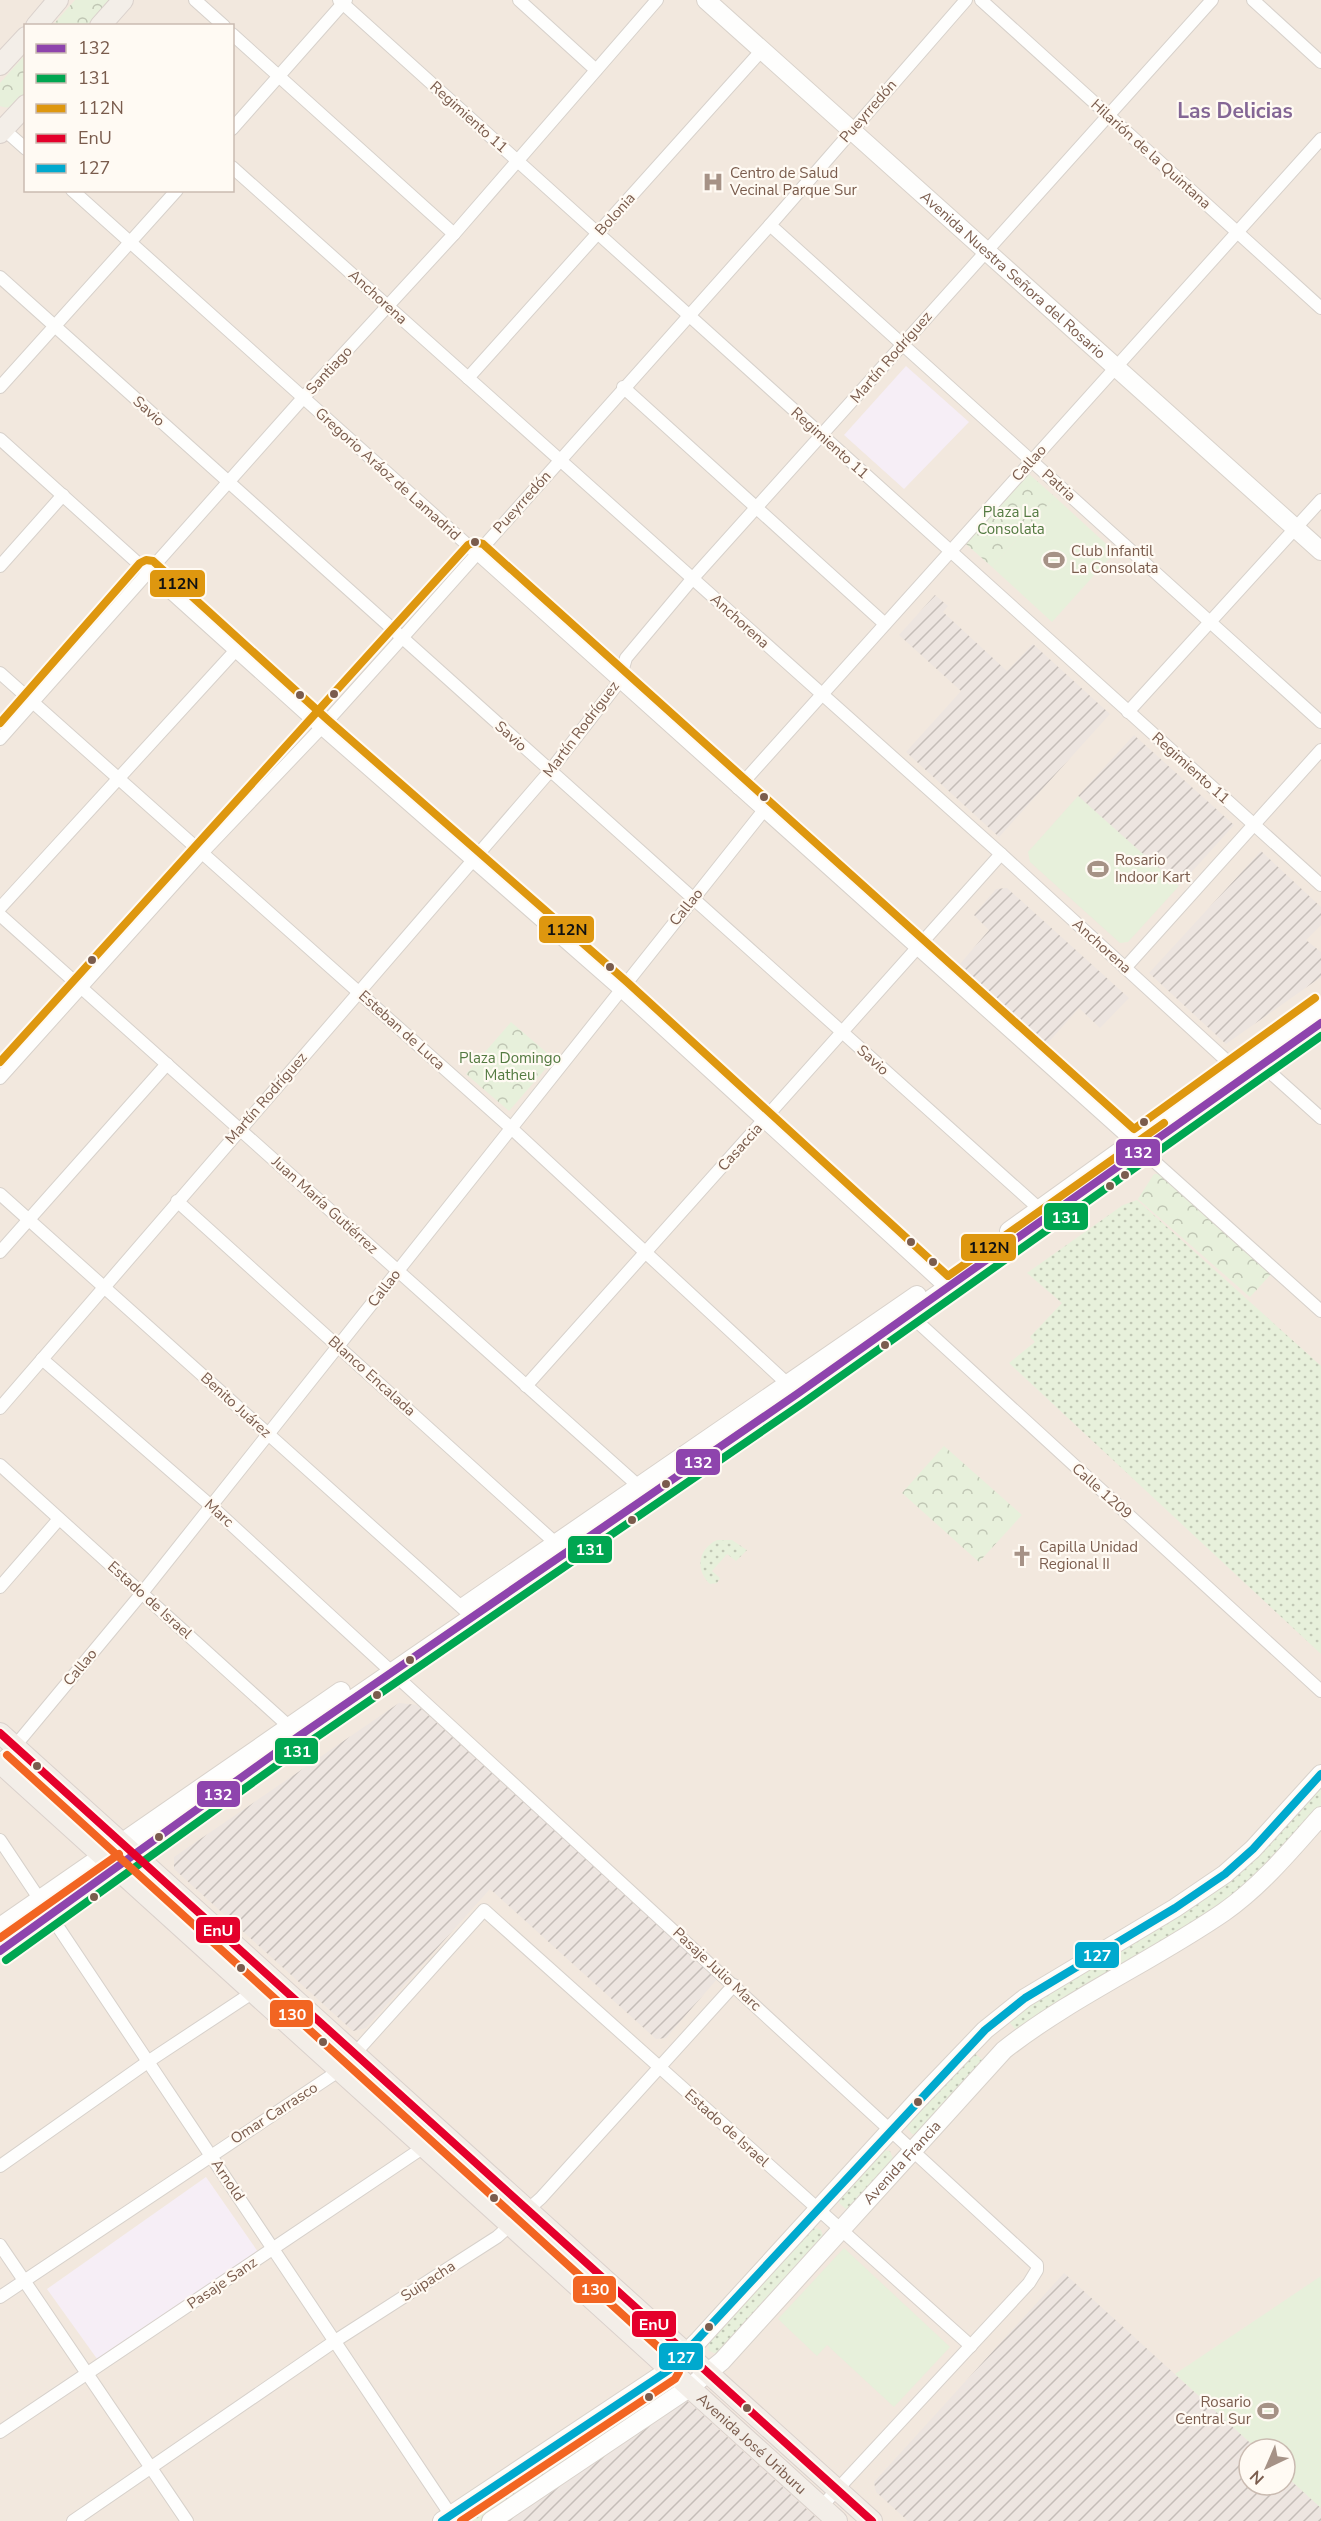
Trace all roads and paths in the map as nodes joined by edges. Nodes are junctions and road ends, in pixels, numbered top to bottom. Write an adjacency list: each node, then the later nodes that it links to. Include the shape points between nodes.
1 (123, 0): 13 (main road)
2 (195, 0): 14 (street)
3 (519, 0): 20 (street)
4 (657, 0): 20 (street, Santiago)
5 (706, 0): 17 (main road, Avenida Nuestra Señora del Rosario)
6 (966, 0): 26 (street, Pueyrredón)
7 (981, 0): 23 (street, Hilarión de la Quintana)
8 (1212, 0): 23 (street, Martín Rodríguez)
9 (1253, 0): 18 (street)
10 (342, 1): 21 (street); 29 (street, Regimiento 11)
11 (52, 2): 12 (main road)
12 (37, 24)
13 (102, 24)
14 (222, 24)
15 (234, 36): 21 (street)
16 (24, 39): 19 (main road)
17 (762, 51): 26 (main road, Avenida Nuestra Señora del Rosario); 36 (street, Bolonia)
18 (1321, 62)
19 (0, 65)
20 (596, 70): 29 (street, Santiago)
21 (278, 75): 24 (street); 35 (street)
22 (24, 107): 25 (main road)
23 (1109, 116): 34 (street, Hilarión de la Quintana); 38 (street, Martín Rodríguez)
24 (234, 127)
25 (1, 129): 28 (street)
26 (852, 130): 33 (street, Pueyrredón); 38 (main road, Avenida Nuestra Señora del Rosario)
27 (1321, 139): 34 (street, Callao)
28 (24, 147)
29 (518, 161): 35 (street, Santiago); 36 (street, Regimiento 11)
30 (234, 169): 40 (street, Anchorena)
31 (74, 192): 37 (street, Gregorio Aráoz de Lamadrid)
32 (175, 192): 37 (street)
33 (770, 225): 42 (street, Pueyrredón); 44 (street, Patria)
34 (1237, 232): 41 (street, Hilarión de la Quintana); 45 (street, Callao)
35 (454, 234): 40 (street, Santiago)
36 (598, 234): 42 (street, Regimiento 11); 46 (street, Bolonia)
37 (129, 242): 43 (street); 49 (street, Gregorio Aráoz de Lamadrid)
38 (985, 250): 44 (street, Martín Rodríguez); 45 (main road, Avenida Nuestra Señora del Rosario)
39 (0, 278): 43 (street, Savio)
40 (388, 306): 46 (street, Anchorena); 49 (street, Santiago)
41 (1321, 308)
42 (688, 315): 48 (street, Pueyrredón); 50 (street, Regimiento 11)
43 (54, 326): 47 (street); 54 (street, Savio)
44 (903, 345): 50 (street, Martín Rodríguez); 53 (street, Patria)
45 (1116, 367): 53 (street, Callao); 58 (main road, Avenida Nuestra Señora del Rosario)
46 (468, 378): 52 (street, Anchorena)
47 (0, 387)
48 (623, 387): 52 (street, Pueyrredón); 57 (street)
49 (303, 398): 54 (street, Santiago); 61 (street, Gregorio Aráoz de Lamadrid)
50 (822, 435): 57 (street, Martín Rodríguez); 59 (street, Regimiento 11)
51 (0, 439): 55 (street)
52 (561, 459): 61 (street, Pueyrredón); 64 (street, Anchorena)
53 (1032, 461): 59 (street, Callao); 65 (street, Patria)
54 (228, 482): 63 (street, Santiago); 67 (street, Savio)
55 (63, 495): 62 (street); 63 (street)
56 (1321, 500): 58 (street)
57 (757, 509): 64 (street, Martín Rodríguez); 66 (street)
58 (1295, 528): 60 (main road, Avenida Nuestra Señora del Rosario); 65 (street)
59 (950, 551): 66 (street, Callao); 73 (street, Regimiento 11)
60 (1321, 551)
61 (476, 552): 67 (street, Pueyrredón); 70 (street, Gregorio Aráoz de Lamadrid)
62 (0, 566)
63 (148, 570): 68 (street); 72 (street, Santiago)
64 (693, 578): 70 (street, Martín Rodríguez, via 626,658); 71 (street, Anchorena)
65 (1210, 622): 73 (street); 74 (street, Patria)
66 (885, 624): 71 (street, Callao)
67 (402, 638): 75 (street, Pueyrredón); 78 (street, Savio)
68 (236, 650): 75 (street); 79 (street)
69 (0, 673): 72 (street, Esteban de Luca)
70 (619, 682): 78 (street, Martín Rodríguez); 80 (street, Gregorio Aráoz de Lamadrid)
71 (821, 695): 80 (street, Callao); 84 (street, Anchorena)
72 (33, 702): 76 (street, Santiago); 79 (street, Esteban de Luca)
73 (1128, 712): 82 (street, Regimiento 11)
74 (1321, 722)
75 (321, 728): 83 (street, Pueyrredón); 85 (street)
76 (0, 739)
77 (1321, 750): 82 (street)
78 (550, 771): 85 (street, Martín Rodríguez); 87 (street, Savio)
79 (119, 779): 83 (street, Esteban de Luca); 88 (street)
80 (738, 788): 81 (street, Gregorio Aráoz de Lamadrid)
81 (764, 810): 87 (street, Callao); 90 (street, Gregorio Aráoz de Lamadrid)
82 (1254, 825): 86 (street, Regimiento 11); 91 (street)
83 (202, 853): 92 (street, Pueyrredón); 94 (street, Esteban de Luca)
84 (1001, 854): 90 (street, Casaccia); 91 (street, Anchorena)
85 (473, 860): 93 (street); 94 (street, Martín Rodríguez)
86 (1321, 885)
87 (693, 898): 93 (street, Callao); 97 (street, Savio)
88 (0, 908)
89 (0, 915): 92 (street, Juan María Gutiérrez)
90 (917, 949): 97 (street, Casaccia); 106 (street, Gregorio Aráoz de Lamadrid)
91 (1125, 968): 100 (street, Anchorena)
92 (81, 986): 98 (street, Juan María Gutiérrez); 101 (street, Pueyrredón)
93 (620, 990): 103 (street); 104 (street, Callao)
94 (357, 991): 104 (street, Esteban de Luca); 105 (street, Martín Rodríguez)
95 (1321, 1007): 100 (main road)
96 (1321, 1023): 99 (main road)
97 (842, 1033): 103 (street, Casaccia); 109 (street, Savio)
98 (167, 1064): 105 (street, Juan María Gutiérrez); 110 (street)
99 (1263, 1066): 100 (main road); 102 (street)
100 (1240, 1074): 106 (main road)
101 (0, 1078)
102 (1321, 1119)
103 (762, 1122): 112 (street, Casaccia); 114 (street)
104 (510, 1127): 112 (street, Esteban de Luca); 113 (street, Callao)
105 (239, 1129): 108 (street, Martín Rodríguez); 113 (street, Juan María Gutiérrez)
106 (1138, 1147): 109 (main road); 116 (street, Gregorio Aráoz de Lamadrid)
107 (0, 1194): 110 (street, Benito Juárez)
108 (177, 1201): 115 (street, Martín Rodríguez); 118 (street, Blanco Encalada)
109 (1044, 1213): 114 (main road)
110 (29, 1220): 111 (street); 115 (street, Benito Juárez)
111 (0, 1252)
112 (644, 1254): 120 (street, Casaccia); 121 (street, Esteban de Luca)
113 (398, 1270): 118 (street, Callao); 120 (street, Juan María Gutiérrez)
114 (943, 1285): 117 (main road); 121 (main road)
115 (103, 1287): 119 (street, Martín Rodríguez); 123 (street, Benito Juárez)
116 (1321, 1311)
117 (910, 1315): 121 (main road); 133 (street, Calle 1209)
118 (339, 1346): 123 (street, Callao); 128 (street, Blanco Encalada)
119 (42, 1359): 122 (street, Martín Rodríguez); 126 (street, Marc)
120 (526, 1386): 125 (street, Juan María Gutiérrez)
121 (792, 1389): 125 (main road)
122 (0, 1408)
123 (268, 1433): 126 (street, Callao); 131 (street, Benito Juárez)
124 (0, 1466): 127 (street, Estado de Israel)
125 (644, 1491): 128 (main road)
126 (210, 1505): 130 (street, Callao); 132 (street, Marc)
127 (59, 1519): 129 (street); 130 (street, Estado de Israel)
128 (561, 1548): 131 (main road)
129 (0, 1587)
130 (141, 1593): 134 (street, Estado de Israel); 136 (street, Callao)
131 (467, 1612): 132 (main road)
132 (387, 1667): 134 (main road); 149 (street, Pasaje Julio Marc)
133 (1321, 1691)
134 (294, 1731): 141 (main road)
135 (0, 1733): 136 (main road, Avenida José Uriburu)
136 (15, 1746): 137 (street, Callao); 141 (main road, Avenida José Uriburu)
137 (0, 1762): 142 (main road, Avenida José Uriburu)
138 (1321, 1774): 155 (main road, Avenida Francia, via 1253,1850 1225,1874 997,2019)
139 (1321, 1816): 158 (main road, Avenida Francia, via 1274,1868 1225,1910 1058,2012 1004,2050)
140 (0, 1840): 143 (street, Arnold)
141 (128, 1849): 142 (main road); 148 (main road, Avenida José Uriburu)
142 (111, 1862): 143 (main road); 145 (main road); 150 (main road, Avenida José Uriburu)
143 (40, 1899): 145 (street, Arnold); 146 (main road)
144 (484, 1910): 151 (street, Omar Carrasco); 153 (street, Estado de Israel)
145 (52, 1916): 147 (main road); 152 (street, Arnold)
146 (0, 1927)
147 (0, 1951)
148 (273, 1979): 150 (street); 151 (main road, Avenida José Uriburu)
149 (734, 1985): 153 (street, Suipacha); 155 (street, Pasaje Julio Marc)
150 (254, 1992): 152 (street); 154 (main road, Avenida José Uriburu)
151 (355, 2053): 154 (street, Omar Carrasco); 156 (main road, Avenida José Uriburu)
152 (148, 2061): 159 (street, Arnold); 160 (street)
153 (659, 2067): 161 (street, Estado de Israel); 162 (street, Suipacha)
154 (340, 2070): 157 (main road, Avenida José Uriburu); 159 (street, Omar Carrasco)
155 (891, 2129): 158 (street, Pasaje Julio Marc); 161 (main road, Avenida Francia)
156 (440, 2130): 157 (street, Pasaje Sanz); 162 (main road, Avenida José Uriburu)
157 (424, 2147): 163 (main road, Avenida José Uriburu); 166 (street, Pasaje Sanz)
158 (913, 2149): 164 (main road, Avenida Francia); 170 (street, Pasaje Julio Marc, via 1032,2259 1037,2270)
159 (211, 2155): 166 (street, Arnold); 167 (street, Omar Carrasco)
160 (0, 2166)
161 (818, 2209): 164 (street, Estado de Israel); 171 (main road, Avenida Francia)
162 (528, 2210): 163 (street, Suipacha); 171 (main road, Avenida José Uriburu)
163 (510, 2225): 169 (street, Suipacha); 172 (main road, Avenida José Uriburu)
164 (840, 2229): 170 (street, Estado de Israel); 173 (main road, Avenida Francia)
165 (0, 2245): 167 (street)
166 (273, 2248): 169 (street, Arnold); 174 (street, Pasaje Sanz)
167 (24, 2281): 168 (street, Omar Carrasco); 174 (street)
168 (0, 2297)
169 (335, 2341): 177 (street, Suipacha); 180 (street, Arnold)
170 (971, 2346): 178 (street)
171 (686, 2353): 172 (main road, Avenida Francia); 173 (main road, Avenida José Uriburu)
172 (669, 2370): 175 (main road, Avenida José Uriburu); 180 (main road, Avenida Francia)
173 (708, 2373): 175 (main road, Avenida Francia); 178 (main road, Avenida José Uriburu)
174 (87, 2375): 176 (street, Pasaje Sanz); 177 (street)
175 (689, 2388): 179 (main road, Avenida José Uriburu); 183 (main road, Avenida Francia)
176 (0, 2432)
177 (151, 2468): 181 (street, Suipacha); 182 (street)
178 (837, 2489): 179 (street); 185 (main road, Avenida José Uriburu)
179 (821, 2507): 184 (main road, Avenida José Uriburu)
180 (449, 2519)
181 (73, 2521)
182 (187, 2521)
183 (491, 2521)
184 (837, 2521)
185 (872, 2521)

